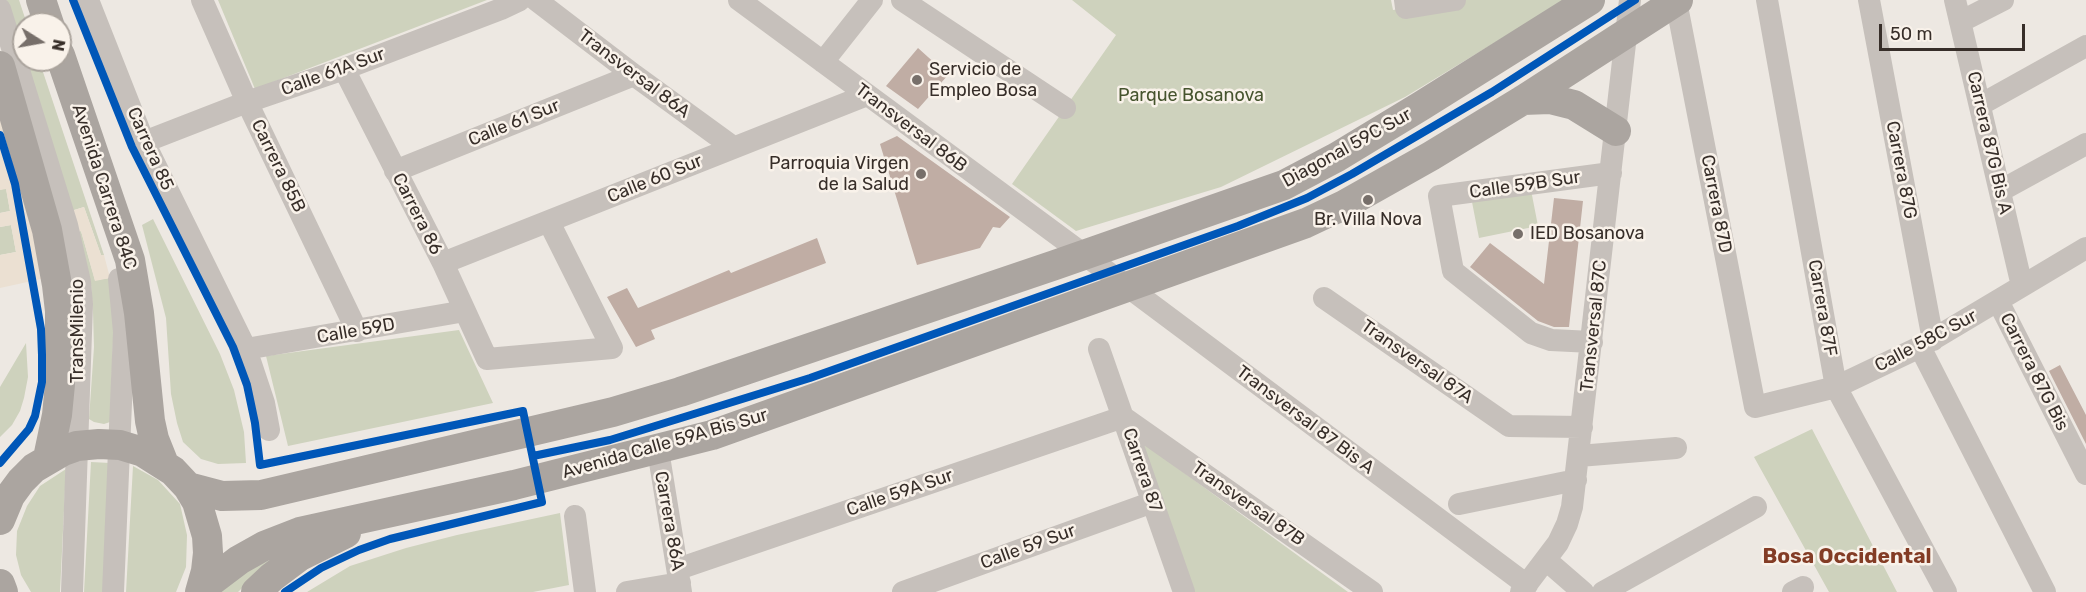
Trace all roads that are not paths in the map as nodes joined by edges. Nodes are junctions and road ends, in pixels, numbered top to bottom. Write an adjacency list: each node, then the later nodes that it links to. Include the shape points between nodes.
1 (88, 0): 33 (street, Carrera 85)
2 (202, 0): 29 (street, Carrera 85B)
3 (520, 0): 23 (street, Calle 61A Sur)
4 (536, 0): 26 (street, Transversal 86A)
5 (739, 0): 21 (street, Transversal 86B)
6 (872, 0): 21 (street)
7 (902, 0): 31 (street)
8 (1455, 0): 16 (street)
9 (1590, 0): 41 (main road, Diagonal 59C Sur, via 1314,170 1274,188)
10 (1630, 0): 19 (street, Transversal 87C)
11 (1677, 0): 19 (main road); 54 (street, Carrera 87D)
12 (1767, 0): 53 (street, Carrera 87F)
13 (1869, 0): 50 (street, Carrera 87G)
14 (1955, 0): 18 (street, Carrera 87G Bis A)
15 (2003, 0): 18 (street)
16 (1406, 4)
17 (0, 9): 59 (street, TransMilenio, via 77,264 82,304)
18 (1960, 22): 30 (street, Carrera 87G Bis A)
19 (1627, 33): 28 (main road); 32 (street, Transversal 87C)
20 (2086, 46): 30 (street)
21 (823, 62): 27 (street, Transversal 86B)
22 (0, 66): 63 (main road, via 47,230 57,285 60,384)
23 (344, 69): 29 (street, Calle 61A Sur); 36 (street, Carrera 86)
24 (51, 72): 58 (street, via 117,264 124,332)
25 (66, 72): 64 (main road, Avenida Carrera 84C, via 130,260 150,421)
26 (633, 75): 35 (street, Transversal 86A); 36 (street, Calle 61 Sur)
27 (867, 95): 35 (street, Calle 60 Sur); 41 (street, Transversal 86B)
28 (1523, 100): 32 (main road, via 1550,99 1574,105); 44 (main road, via 1431,156 1306,223)
29 (247, 102): 33 (street, Calle 61A Sur); 48 (street, Carrera 85B)
30 (1980, 105): 38 (street, Carrera 87G Bis A)
31 (1065, 108)
32 (1616, 131): 37 (street, Transversal 87C)
33 (144, 142): 51 (street, Carrera 85)
34 (2086, 144): 38 (street)
35 (733, 147): 39 (street, Calle 60 Sur)
36 (395, 171): 42 (street, Carrera 86)
37 (1611, 173): 49 (street, Transversal 87C); 49 (street, Calle 59B Sur, via 1439,196 1453,271 1531,333 1551,340)
38 (2000, 191): 43 (street, Carrera 87G Bis A)
39 (549, 222): 42 (street, Calle 60 Sur); 47 (street, Carrera 86, via 612,348 488,359)
40 (2086, 248): 43 (street, Calle 58C Sur)
41 (1084, 255): 44 (street, Transversal 87 Bis A); 67 (main road, via 613,412 261,495 222,496)
42 (442, 263): 47 (street, Carrera 86)
43 (2022, 286): 46 (street, Calle 58C Sur)
44 (1128, 287): 61 (main road, Avenida Calle 59A Bis Sur, via 712,435); 77 (street, Transversal 87 Bis A)
45 (1324, 298): 56 (street, Transversal 87A, via 1509,426)
46 (1998, 301): 50 (street, Calle 58C Sur); 65 (street, Carrera 87G Bis)
47 (465, 311): 48 (street, Calle 59D)
48 (357, 331): 51 (street, Calle 59D)
49 (1592, 342): 56 (street, Transversal 87C)
50 (1927, 344): 53 (street, Calle 58C Sur); 91 (street, Carrera 87G)
51 (246, 349): 57 (street, Carrera 85)
52 (1099, 349): 55 (street, Carrera 87)
53 (1836, 387): 54 (street, Calle 58C Sur); 90 (street, Carrera 87F)
54 (1755, 407)
55 (1123, 417): 68 (street, Carrera 87); 75 (street, Calle 59A Sur); 87 (street, Transversal 87B)
56 (1582, 427): 62 (street, Transversal 87C)
57 (269, 430)
58 (120, 445): 59 (main road); 64 (main road); 81 (street)
59 (77, 446): 63 (main road); 80 (street, TransMilenio)
60 (1676, 448): 62 (street)
61 (658, 450): 71 (main road, Avenida Calle 59A Bis Sur); 75 (street, Carrera 86A)
62 (1579, 456): 66 (street, Transversal 87C)
63 (48, 458): 72 (main road, via 21,481)
64 (164, 464): 67 (main road)
65 (2086, 474)
66 (1576, 480): 69 (street); 74 (street, Transversal 87C, via 1567,524)
67 (188, 487): 78 (main road, via 207,536)
68 (1153, 502): 85 (street, Calle 59 Sur); 86 (street, Carrera 87)
69 (1459, 504)
70 (1756, 507): 89 (street)
71 (386, 513): 78 (main road, Avenida Calle 59A Bis Sur, via 273,542 239,560); 82 (main road, via 300,556)
72 (1, 516)
73 (575, 516): 83 (street)
74 (1546, 560): 77 (street); 88 (street)
75 (680, 582): 84 (street, Calle 59A Sur)
76 (0, 584): 79 (main road)
77 (1524, 588)
78 (201, 590)
79 (3, 592)
80 (72, 592)
81 (113, 592)
82 (256, 592)
83 (585, 592)
84 (627, 592)
85 (903, 592)
86 (1183, 592)
87 (1372, 592)
88 (1583, 592)
89 (1603, 592)
90 (1947, 592)
91 (2045, 592)

